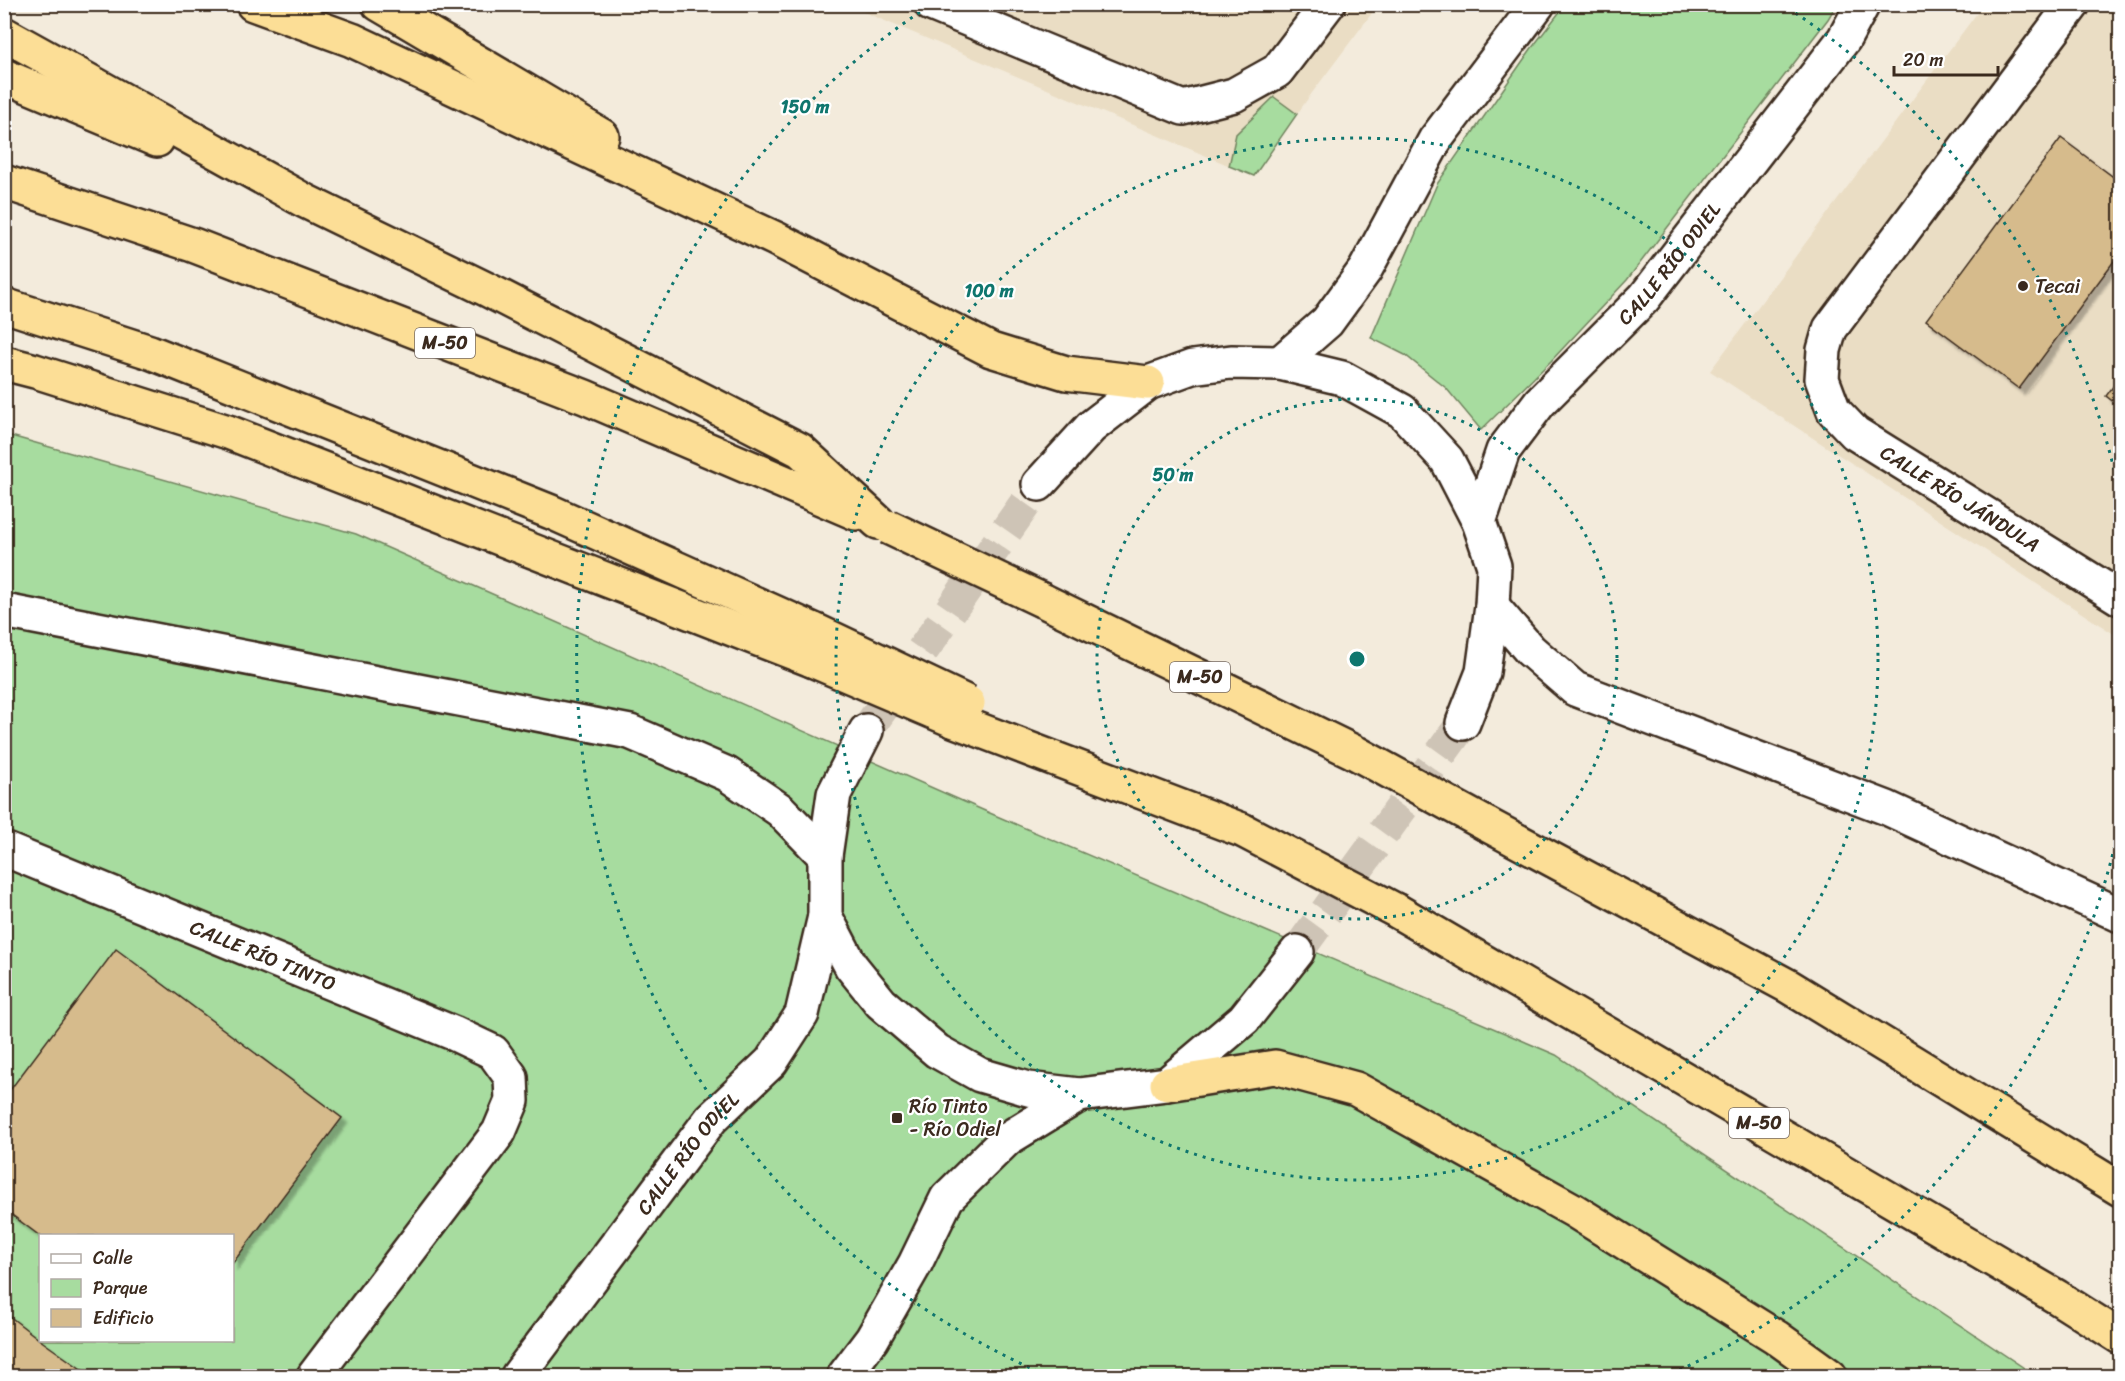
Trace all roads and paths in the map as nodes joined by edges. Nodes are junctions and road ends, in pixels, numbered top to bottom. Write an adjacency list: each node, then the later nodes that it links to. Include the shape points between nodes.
1 (253, 4): 12 (highway, via 352,40)
2 (379, 4): 12 (highway)
3 (931, 4): 4 (street, via 1183,108 1234,95 1277,71)
4 (1328, 4)
5 (1538, 4): 15 (street, via 1435,140 1365,270 1327,322)
6 (1863, 4): 18 (street, CALLE RÍO ODIEL, via 1845,39 1644,298 1540,402 1503,450)
7 (2073, 4): 20 (street, CALLE RÍO JÁNDULA, via 1830,329 1821,379 1834,411 1855,433)
8 (4, 34): 11 (highway)
9 (4, 76): 11 (highway)
10 (4, 182): 19 (highway, M-50, via 193,245 563,389)
11 (305, 201): 19 (highway, via 800,450)
12 (776, 239): 16 (highway, via 991,350 1066,373)
13 (4, 305): 23 (highway, M-50, via 150,352 540,507)
14 (4, 363): 23 (highway, via 228,432)
15 (1280, 363): 16 (street, via 1231,362 1192,367); 18 (street, via 1342,378 1402,411 1447,460)
16 (1148, 383): 17 (street, via 1091,427)
17 (1039, 484)
18 (1479, 522): 21 (street, via 1494,566)
19 (883, 525): 33 (highway, M-50, bridge, via 1356,753 1788,986)
20 (2121, 598)
21 (1492, 606): 24 (street, via 1483,672); 28 (street, via 1530,650 1575,689 1887,808)
22 (4, 611): 27 (street, via 630,732 727,774 780,810)
23 (813, 645): 34 (highway, M-50, bridge, via 1242,830 1397,911 2047,1290)
24 (1463, 723)
25 (866, 731): 27 (street, via 834,795)
26 (8, 856): 35 (street, CALLE RÍO TINTO, via 453,1033 493,1052 511,1077 512,1101 499,1132)
27 (825, 856): 29 (street)
28 (2121, 915)
29 (825, 916): 32 (street, via 851,966 881,1003 937,1051 980,1075 1028,1089); 36 (street, CALLE RÍO ODIEL, via 802,1014 771,1062 711,1119)
30 (1297, 952): 31 (street, via 1244,1019)
31 (1167, 1084): 32 (street); 38 (highway, via 1275,1067 1356,1089 1573,1210 1776,1337)
32 (1079, 1095): 37 (street, via 1007,1139 947,1198 910,1274 872,1339)
33 (2121, 1189)
34 (2121, 1338)
35 (314, 1377)
36 (518, 1377)
37 (844, 1377)
38 (1830, 1377)

